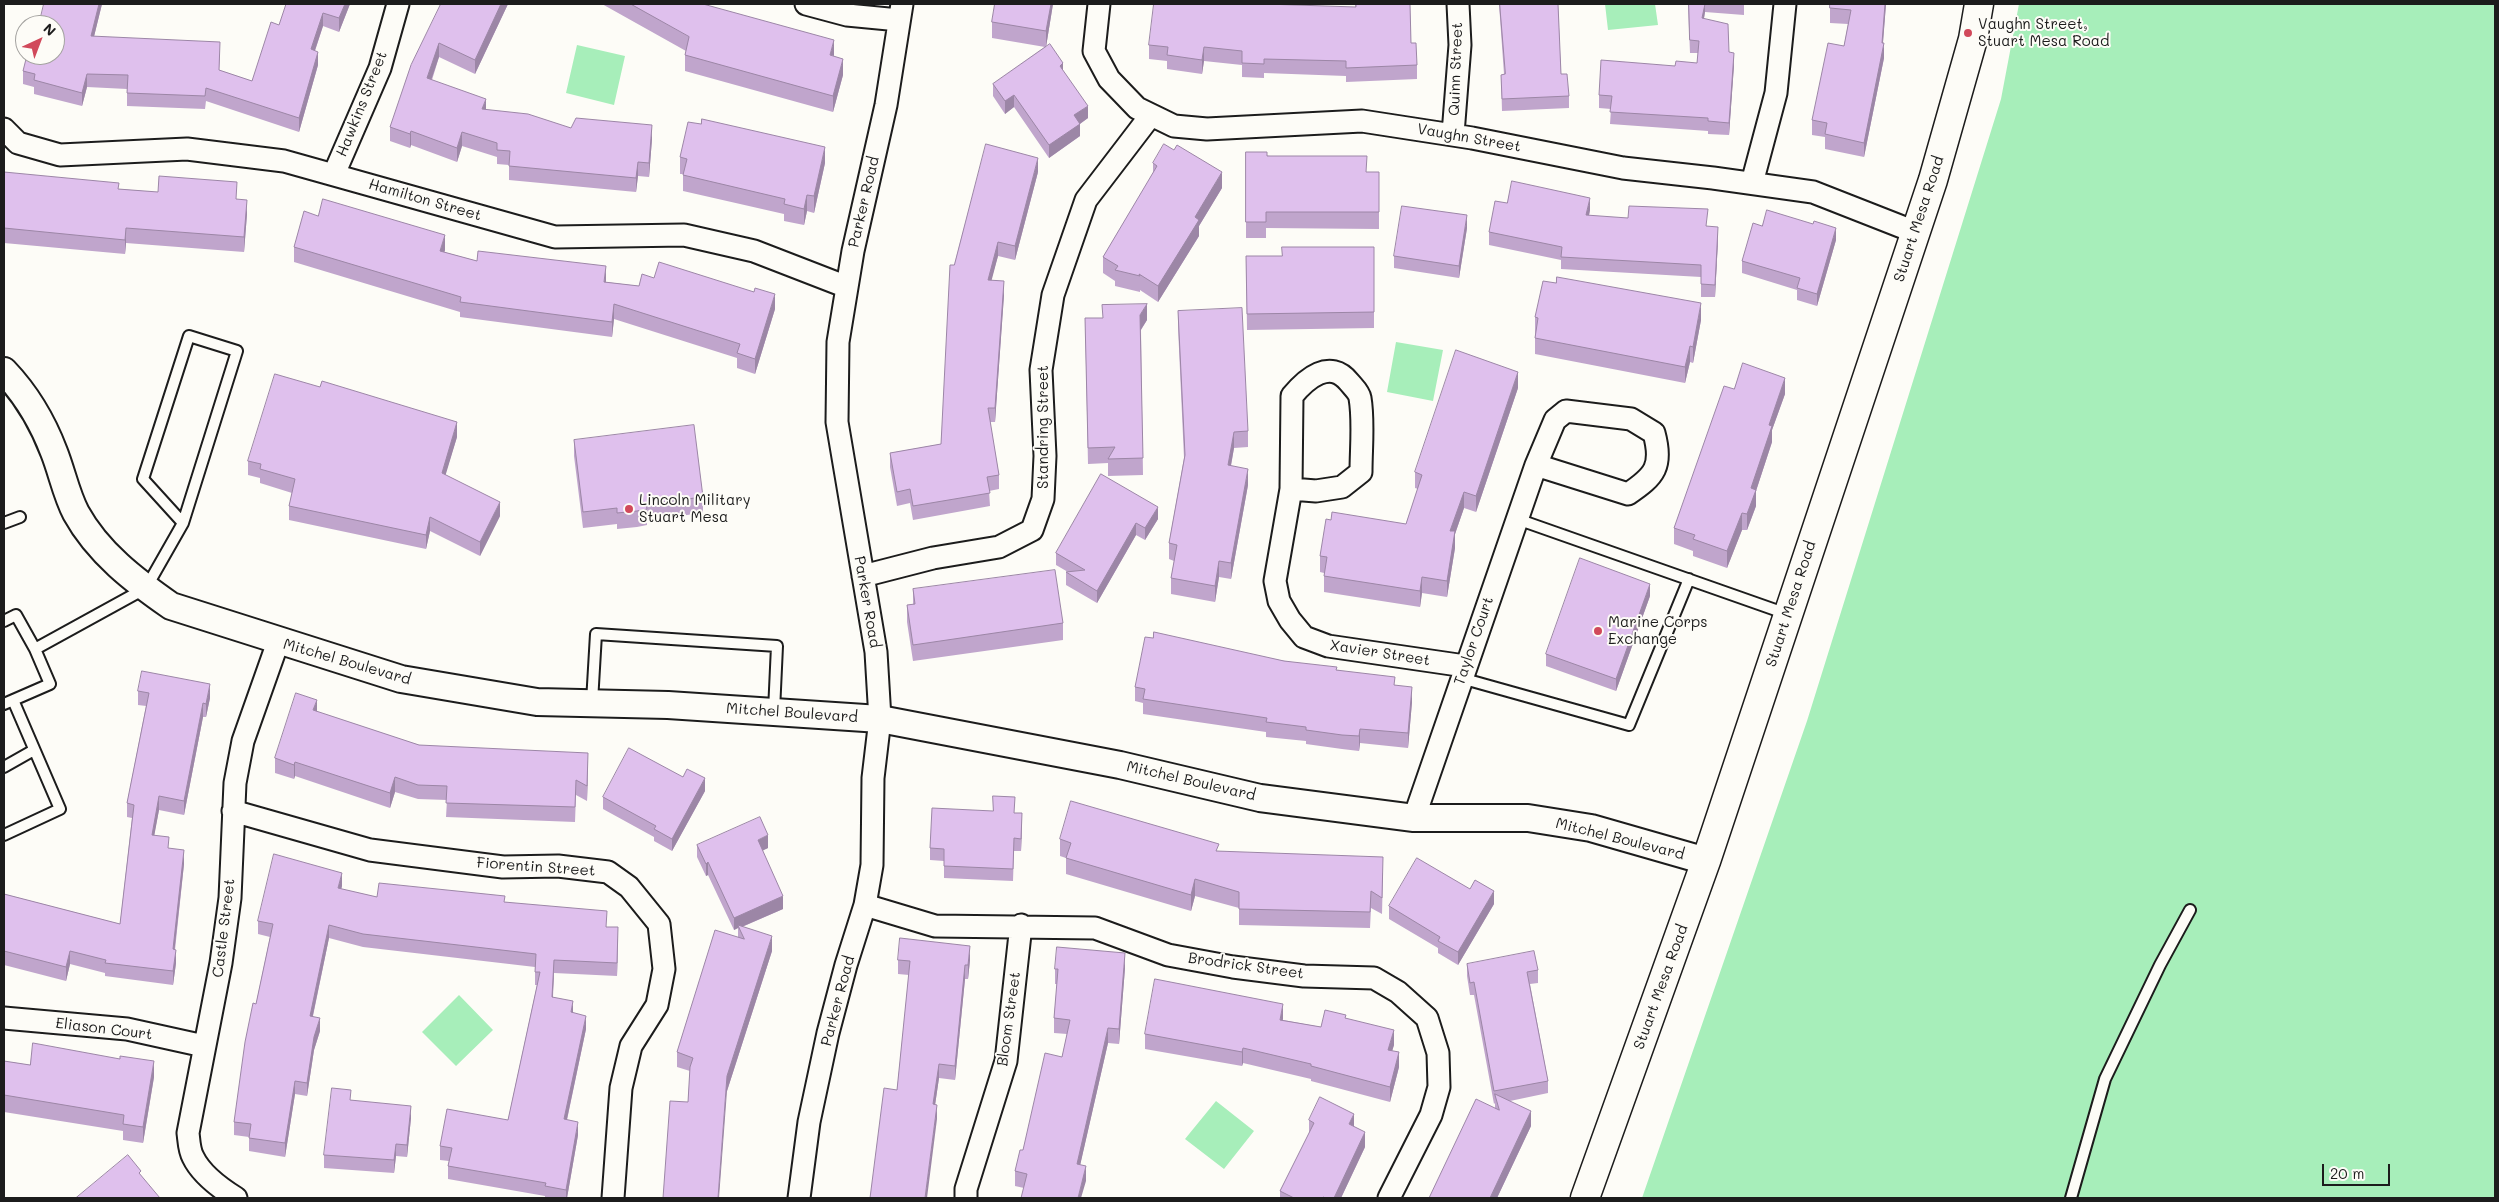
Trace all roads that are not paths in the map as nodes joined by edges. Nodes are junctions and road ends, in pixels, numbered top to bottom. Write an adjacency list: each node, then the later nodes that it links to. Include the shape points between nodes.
1 (398, 4): 11 (street, Hawkins Street, via 380,68)
2 (806, 4): 7 (street, via 847,15)
3 (1098, 4): 8 (street, Vaughn Street, via 1094,51 1109,79 1138,108)
4 (1458, 4): 10 (street, Quinn Street, via 1460,45)
5 (1785, 4): 12 (street, via 1776,93)
6 (1979, 4): 13 (main road, Stuart Mesa Road, via 1970,49)
7 (900, 12): 14 (street, Parker Road, via 886,105)
8 (1151, 115): 10 (street, Vaughn Street, via 1174,126 1207,129 1362,121); 22 (street, Standring Street, via 1086,200 1052,295 1040,370 1045,456 1043,499 1032,530 998,547 934,558)
9 (4, 129): 11 (street, Hamilton Street, via 18,143 60,155 187,149 284,160)
10 (1453, 134): 12 (street, Vaughn Street, via 1623,168)
11 (334, 174): 14 (street, Hamilton Street, via 555,237 684,235 754,251)
12 (1752, 183): 13 (street, Vaughn Street, via 1813,192)
13 (1914, 232): 25 (main road, Stuart Mesa Road)
14 (847, 287): 22 (street, Parker Road, via 838,342 837,422)
15 (4, 371): 24 (street, Mitchel Boulevard, via 43,427 76,513 113,560)
16 (1536, 465): 16 (street, Taylor Court, via 1555,420 1566,411 1631,419 1654,433 1658,449 1658,464 1648,481 1628,494); 19 (street, Taylor Court)
17 (1292, 489): 17 (street, Xavier Street, via 1316,491 1342,487 1361,472 1360,396 1347,379 1330,371 1317,374 1292,396); 29 (street, Xavier Street, via 1276,581 1279,601 1304,637 1328,646)
18 (20, 517): 20 (lane)
19 (1517, 519): 23 (lane); 29 (street, Taylor Court)
20 (4, 523)
21 (183, 523): 21 (lane, via 237,351 189,336 142,479); 24 (lane)
22 (863, 576): 33 (street, Parker Road, via 876,652)
23 (1688, 579): 25 (lane); 29 (lane, via 1629,725)
24 (146, 588): 27 (street, Mitchel Boulevard, via 172,606); 28 (lane)
25 (1788, 614): 39 (main road, Stuart Mesa Road)
26 (4, 621): 28 (lane, via 16,615)
27 (278, 642): 31 (street, Mitchel Boulevard, via 401,679 537,702); 36 (street, Castle Street, via 243,741 235,783)
28 (35, 649): 30 (lane, via 50,684)
29 (1463, 672): 37 (street, Taylor Court)
30 (8, 702): 34 (lane)
31 (592, 703): 32 (street, Mitchel Boulevard); 32 (lane, via 596,634 777,646)
32 (774, 712): 33 (street, Mitchel Boulevard)
33 (880, 719): 37 (street, Mitchel Boulevard, via 1120,765 1260,798); 40 (street, Parker Road, via 873,778 872,865)
34 (34, 750): 35 (lane); 38 (lane, via 60,809)
35 (4, 767)
36 (234, 810): 44 (street, Castle Street, via 230,898); 46 (street, Fiorentin Street, via 370,850 503,867 558,866 608,872 629,887 658,924 664,969 658,1006 631,1046 621,1088)
37 (1414, 818): 39 (street, Mitchel Boulevard, via 1528,818 1591,828)
38 (4, 835)
39 (1706, 861): 50 (main road, Stuart Mesa Road)
40 (865, 905): 42 (street, Brodrick Street, via 935,926); 47 (street, Parker Road, via 828,1033 809,1122)
41 (2190, 910): 51 (lane, via 2105,1080)
42 (1021, 925): 48 (street, Bloom Street, via 1006,1061 966,1189); 49 (street, Brodrick Street, via 1095,928 1168,955 1304,976 1374,978 1398,992 1427,1018 1438,1053 1439,1087 1431,1115)
43 (4, 1018): 44 (street, Eliason Court, via 127,1029)
44 (204, 1046): 45 (street, Castle Street, via 188,1133 192,1155 200,1168)
45 (236, 1198)
46 (613, 1198)
47 (799, 1198)
48 (966, 1198)
49 (1389, 1198)
50 (1585, 1198)
51 (2071, 1198)

